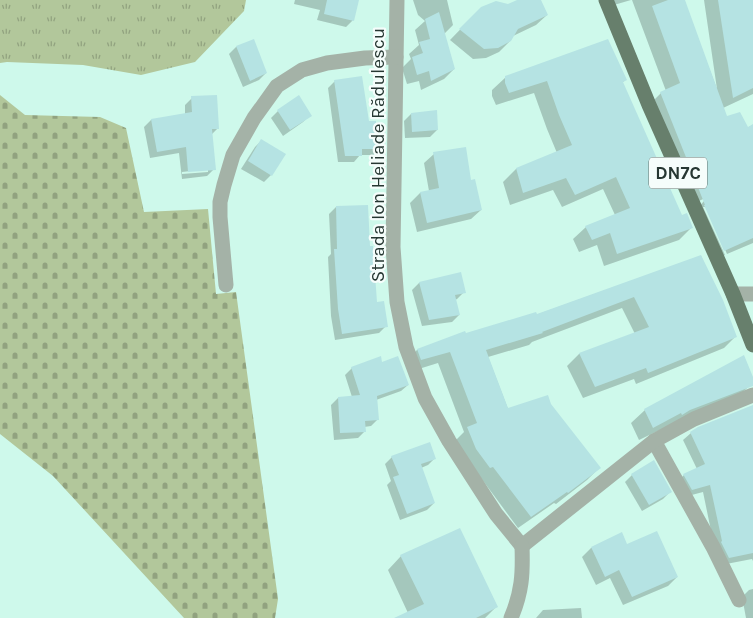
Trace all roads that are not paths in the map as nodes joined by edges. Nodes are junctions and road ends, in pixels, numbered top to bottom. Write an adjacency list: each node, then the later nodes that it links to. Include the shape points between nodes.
1 (397, 0): 3 (street, Strada Ion Heliade Rădulescu)
2 (606, 0): 5 (main road, DN7C)
3 (396, 57): 4 (street, via 327,63 302,70 278,86 254,118 233,155 220,202); 10 (street, Strada Ion Heliade Rădulescu, via 393,247 396,302 406,347 426,398 449,441 496,514)
4 (226, 286)
5 (733, 294): 6 (street); 7 (main road, DN7C)
6 (753, 294)
7 (753, 345)
8 (753, 395): 9 (street, via 694,419)
9 (654, 441): 10 (street); 11 (street)
10 (522, 546): 12 (street, via 521,589)
11 (739, 600)
12 (512, 618)

